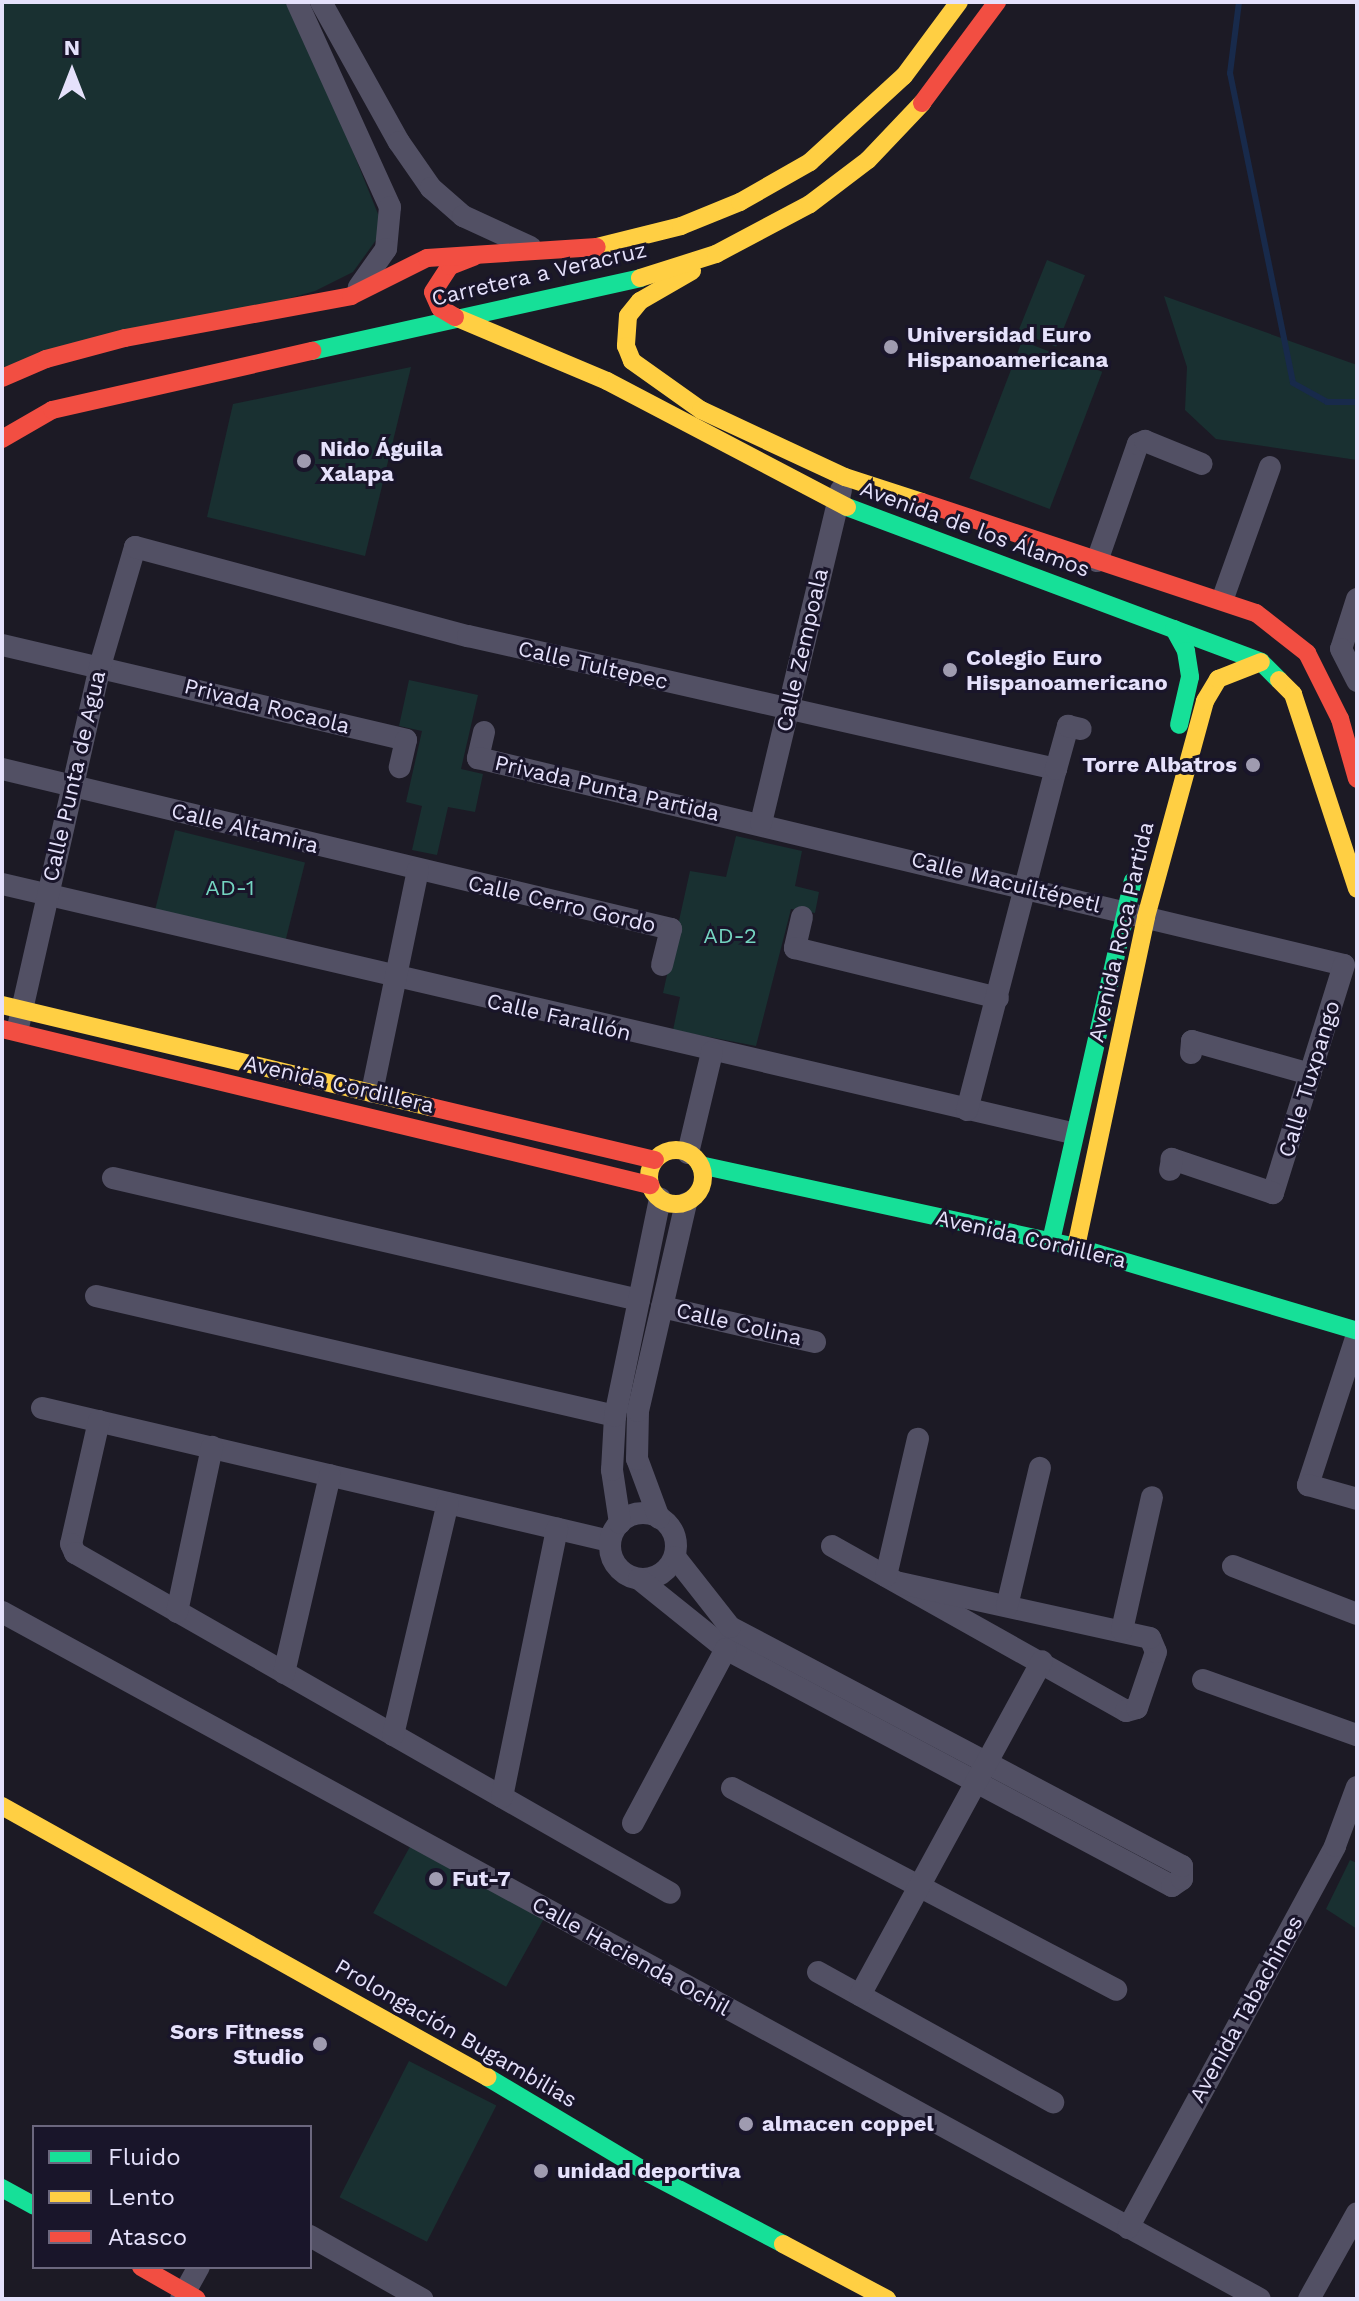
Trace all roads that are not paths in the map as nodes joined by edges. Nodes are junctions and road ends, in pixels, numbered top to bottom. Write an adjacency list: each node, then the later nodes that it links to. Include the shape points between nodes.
1 (297, 2): 10 (street, via 390,207 386,249)
2 (321, 2): 8 (street, via 399,142 431,188 477,223)
3 (959, 2): 5 (street, Carretera a Veracruz, via 904,76)
4 (997, 2): 6 (street, Carretera a Veracruz, via 987,22 905,123 868,160)
5 (810, 162): 6 (street, via 824,181); 8 (street, Carretera a Veracruz, via 740,202 681,226 624,243)
6 (795, 213): 9 (street, Carretera a Veracruz)
7 (489, 252): 8 (street, Carretera a Veracruz); 10 (street, Carretera a Veracruz, via 427,258); 12 (street, via 450,266 439,277 433,292 440,308)
8 (549, 254)
9 (716, 254): 12 (street, Carretera a Veracruz, via 643,277); 16 (street, Avenida de los Álamos, via 640,301 624,332 632,361 701,410)
10 (351, 296): 11 (street, Carretera a Veracruz)
11 (279, 311): 13 (street, via 223,329 213,352); 14 (street, Carretera a Veracruz, via 125,338 46,359)
12 (455, 317): 13 (street, Carretera a Veracruz); 20 (street, Avenida de los Álamos, via 557,357)
13 (235, 365): 15 (street, Carretera a Veracruz, via 52,410)
14 (2, 378)
15 (2, 439)
16 (803, 459): 19 (street, Avenida de los Álamos); 20 (street)
17 (1202, 464): 23 (street, via 1145,441 1138,444)
18 (1270, 467): 24 (street)
19 (845, 477): 21 (street, Calle Zempoala); 23 (street, Avenida de los Álamos)
20 (794, 482): 21 (street, Avenida de los Álamos)
21 (837, 503): 27 (street, Avenida de los Álamos); 33 (street, Calle Zempoala)
22 (135, 547): 31 (street, Calle Punta de Agua); 33 (street, Calle Tultepec, via 468,636)
23 (1097, 561): 24 (street, Avenida de los Álamos)
24 (1223, 598): 26 (street, Avenida de los Álamos)
25 (1357, 599): 32 (street, via 1341,649)
26 (1256, 613): 29 (street); 39 (street, Avenida de los Álamos, via 1307,653 1340,719)
27 (1174, 629): 29 (street, Avenida de los Álamos); 41 (street, Avenida Roca Partida, via 1186,651 1190,677)
28 (2, 645): 31 (street)
29 (1218, 645): 30 (street, Avenida de los Álamos)
30 (1261, 662): 47 (street, Avenida de los Álamos, via 1293,694 1324,803); 49 (street, Avenida Roca Partida, via 1218,679 1205,701)
31 (100, 666): 36 (street, Privada Rocaola, via 406,740); 40 (street, Calle Punta de Agua)
32 (1357, 681)
33 (787, 709): 38 (street, Calle Tultepec); 42 (street, Calle Zempoala)
34 (1081, 729): 38 (street, via 1068,726)
35 (484, 732): 42 (street, Privada Punta Partida, via 478,758)
36 (400, 767)
37 (2, 769): 40 (street, Calle Altamira)
38 (1056, 769): 46 (street)
39 (1357, 779)
40 (72, 786): 44 (street, Calle Altamira); 48 (street, Calle Punta de Agua)
41 (1158, 795)
42 (761, 823): 46 (street, Calle Macuiltépetl)
43 (1137, 868): 49 (street, Avenida Roca Partida)
44 (418, 870): 51 (street, Calle Cerro Gordo, via 671,929); 53 (street)
45 (2, 884): 48 (street, Calle Farallón)
46 (1026, 886): 49 (street, Calle Macuiltépetl); 54 (street)
47 (1357, 889)
48 (47, 895): 53 (street, Calle Farallón); 55 (street, Calle Punta de Agua)
49 (1135, 914): 52 (street, Calle Macuiltépetl); 62 (street, Avenida Roca Partida); 70 (street, Avenida Roca Partida)
50 (802, 917): 54 (street, via 795,948)
51 (662, 965)
52 (1344, 965): 59 (street, Calle Tuxpango)
53 (395, 980): 57 (street, Calle Farallón); 60 (street)
54 (998, 998): 61 (street)
55 (12, 1007): 56 (street, Avenida Cordillera); 60 (street, Avenida Cordillera)
56 (10, 1030): 67 (street, Avenida Cordillera)
57 (712, 1052): 61 (street, Calle Farallón); 63 (street)
58 (1191, 1053): 59 (street, via 1192,1041)
59 (1310, 1074): 65 (street, Calle Tuxpango, via 1273,1193 1172,1159)
60 (372, 1092): 64 (street, Avenida Cordillera)
61 (967, 1110): 62 (street, Calle Farallón)
62 (1072, 1133): 69 (street, Avenida Roca Partida)
63 (694, 1159): 64 (street, via 670,1151); 68 (street, via 703,1183); 69 (street, Avenida Cordillera)
64 (655, 1160): 67 (street)
65 (1170, 1170)
66 (113, 1178): 72 (street)
67 (655, 1192): 68 (street); 72 (street)
68 (686, 1203): 73 (street)
69 (1051, 1241): 70 (street, Avenida Cordillera)
70 (1076, 1247): 74 (street, Avenida Cordillera)
71 (96, 1296): 80 (street)
72 (639, 1300): 76 (street)
73 (662, 1307): 75 (street, Calle Colina); 77 (street)
74 (1357, 1333): 78 (street)
75 (815, 1342)
76 (628, 1353): 77 (street); 80 (street)
77 (650, 1360): 89 (street, via 638,1411 637,1459)
78 (1353, 1361): 87 (street, via 1308,1485)
79 (42, 1408): 81 (street)
80 (615, 1416): 91 (street)
81 (99, 1421): 83 (street); 99 (street, via 71,1544 75,1553)
82 (918, 1439): 96 (street)
83 (212, 1447): 85 (street); 99 (street)
84 (1040, 1468): 97 (street)
85 (330, 1475): 88 (street); 104 (street)
86 (1152, 1497): 101 (street)
87 (1357, 1499)
88 (448, 1503): 90 (street); 107 (street)
89 (659, 1518): 91 (street, via 638,1514); 93 (street, via 674,1534)
90 (557, 1529): 91 (street); 112 (street)
91 (615, 1532): 95 (street, via 619,1569)
92 (832, 1546): 96 (street)
93 (675, 1557): 95 (street, via 661,1574); 105 (street, via 730,1627)
94 (1233, 1566): 100 (street)
95 (639, 1579): 102 (street)
96 (892, 1579): 97 (street); 103 (street)
97 (1007, 1606): 101 (street)
98 (2, 1612): 125 (street, Calle Hacienda Ochil)
99 (177, 1612): 104 (street)
100 (1357, 1614)
101 (1122, 1630): 103 (street, via 1156,1645 1132,1711)
102 (726, 1649): 105 (street); 114 (street)
103 (1042, 1661): 109 (street)
104 (284, 1673): 107 (street)
105 (793, 1673): 109 (street)
106 (1203, 1680): 108 (street)
107 (393, 1735): 112 (street)
108 (1357, 1735)
109 (982, 1772): 109 (street, via 1172,1886 1182,1879 1182,1866); 116 (street)
110 (1357, 1787): 115 (street, Avenida Tabachines)
111 (732, 1788): 116 (street)
112 (502, 1797): 117 (street)
113 (2, 1806): 131 (street, Prolongación Bugambilias, via 394,2022 648,2173)
114 (633, 1823)
115 (1346, 1849): 125 (street, Avenida Tabachines)
116 (920, 1887): 119 (street); 120 (street)
117 (670, 1893)
118 (818, 1972): 120 (street)
119 (1116, 1990)
120 (860, 1995): 121 (street)
121 (1053, 2102)
122 (2, 2188): 123 (street)
123 (32, 2205)
124 (1357, 2213): 133 (street)
125 (1128, 2228): 132 (street, Calle Hacienda Ochil)
126 (312, 2237): 130 (street)
127 (144, 2269): 129 (street)
128 (198, 2269): 129 (street)
129 (188, 2297)
130 (422, 2299)
131 (887, 2299)
132 (1260, 2299)
133 (1309, 2299)

